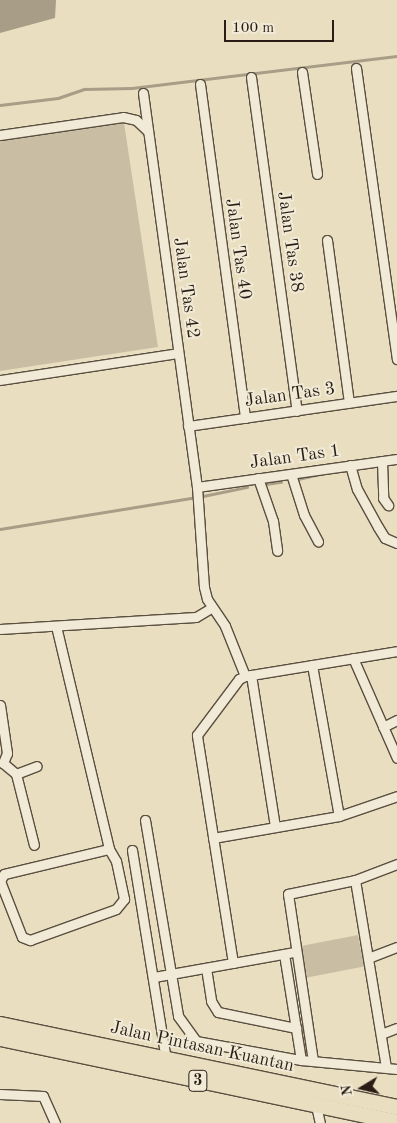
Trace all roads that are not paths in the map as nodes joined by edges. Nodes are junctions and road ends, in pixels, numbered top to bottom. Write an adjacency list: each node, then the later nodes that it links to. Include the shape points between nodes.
1 (356, 68): 11 (street)
2 (302, 72): 8 (street)
3 (251, 78): 15 (street, Jalan Tas 38)
4 (200, 84): 16 (street, Jalan Tas 40)
5 (144, 93): 6 (street, Jalan Tas 42)
6 (149, 131): 7 (street, via 136,120 123,117); 10 (street, Jalan Tas 42)
7 (0, 135)
8 (317, 174)
9 (327, 240): 14 (street)
10 (178, 353): 12 (street); 17 (street, Jalan Tas 42)
11 (397, 359)
12 (0, 380)
13 (397, 396): 14 (street, Jalan Tas 3)
14 (349, 403): 15 (street, Jalan Tas 3)
15 (297, 411): 16 (street, Jalan Tas 3)
16 (245, 418): 17 (street, Jalan Tas 3)
17 (188, 426): 23 (street, Jalan Tas 42)
18 (397, 459): 19 (street, Jalan Tas 1)
19 (382, 461): 20 (street, Jalan Tas 1); 24 (street, via 383,498)
20 (350, 465): 21 (street, Jalan Tas 1); 26 (street, via 357,490 378,528 385,538)
21 (291, 474): 22 (street, Jalan Tas 1); 25 (street, via 304,515)
22 (258, 478): 23 (street, Jalan Tas 1); 27 (street, via 273,521)
23 (197, 487): 28 (street, Jalan Tas 42, via 204,587)
24 (388, 505)
25 (318, 541)
26 (397, 543)
27 (277, 551)
28 (211, 608): 29 (street, via 196,617); 34 (street, Jalan Tas 42, via 225,626)
29 (56, 626): 30 (street); 48 (street)
30 (0, 629)
31 (397, 650): 32 (street)
32 (353, 658): 33 (street); 37 (street)
33 (312, 665): 34 (street); 43 (street)
34 (248, 676): 45 (street, Jalan Tas 42); 46 (street, via 239,679 196,739)
35 (0, 705): 39 (street, via 7,753)
36 (397, 720): 37 (street)
37 (383, 726): 38 (street)
38 (397, 758)
39 (2, 764): 41 (street)
40 (36, 766): 41 (street)
41 (16, 774): 47 (street)
42 (397, 796): 43 (street)
43 (339, 816): 45 (street)
44 (145, 820): 61 (street)
45 (275, 828): 46 (street)
46 (212, 838): 59 (street)
47 (34, 845)
48 (109, 849): 51 (street); 54 (street, via 116,861)
49 (132, 850): 53 (street)
50 (397, 864): 52 (street)
51 (1, 879): 54 (street, via 22,937 30,940 116,909)
52 (355, 880): 56 (street, via 288,894); 58 (street)
53 (140, 898): 54 (street); 62 (street)
54 (124, 899)
55 (397, 947): 58 (street)
56 (296, 952): 57 (street); 70 (street)
57 (284, 954): 59 (street); 64 (street)
58 (368, 958): 66 (street)
59 (233, 963): 60 (street)
60 (206, 968): 61 (street); 64 (street, via 212,1002 218,1012)
61 (172, 973): 62 (street); 69 (street, via 178,1016 196,1041)
62 (154, 976): 68 (street)
63 (0, 1024): 68 (highway, Jalan Pintasan Kuantan / 3)
64 (296, 1028): 69 (street)
65 (397, 1028): 66 (street)
66 (381, 1034): 71 (street)
67 (0, 1038): 74 (highway, Jalan Pintasan Kuantan / 3)
68 (166, 1059): 75 (highway, Jalan Pintasan Kuantan / 3)
69 (302, 1060): 70 (street)
70 (313, 1061): 71 (street)
71 (386, 1067): 72 (street)
72 (397, 1069)
73 (0, 1094): 77 (street, via 43,1096)
74 (316, 1106): 76 (highway, Jalan Pintasan Kuantan / 3); 78 (street)
75 (397, 1107)
76 (397, 1122)
77 (55, 1123)
78 (320, 1123)

